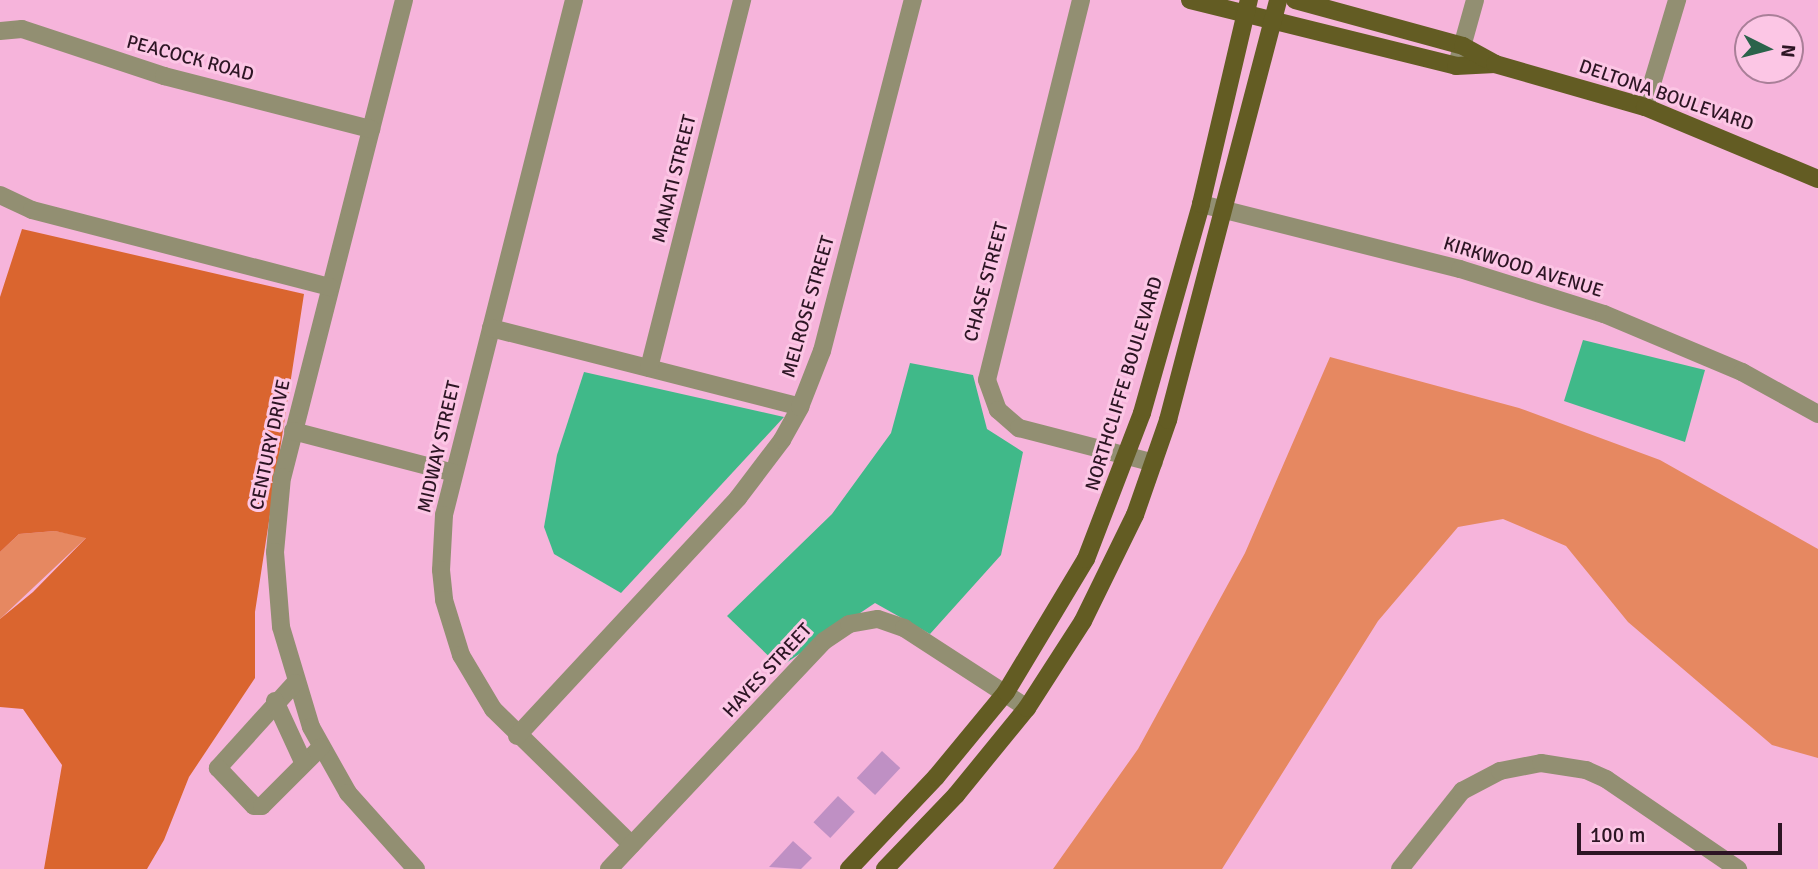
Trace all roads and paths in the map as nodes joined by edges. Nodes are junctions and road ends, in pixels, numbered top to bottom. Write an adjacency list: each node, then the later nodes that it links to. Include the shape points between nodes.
1 (404, 0): 18 (street, CENTURY DRIVE)
2 (574, 0): 24 (street, MIDWAY STREET)
3 (742, 0): 25 (street, MANATI STREET)
4 (914, 0): 26 (street, MELROSE STREET, via 822,351)
5 (1081, 0): 29 (street, CHASE STREET, via 987,380 998,410 1019,428)
6 (1190, 0): 11 (main road, DELTONA BOULEVARD)
7 (1278, 0): 12 (main road)
8 (1295, 0): 14 (main road, DELTONA BOULEVARD)
9 (1475, 0): 14 (street)
10 (1677, 0): 17 (street)
11 (1247, 8): 12 (main road, DELTONA BOULEVARD); 21 (main road, NORTHCLIFFE BOULEVARD)
12 (1272, 21): 16 (main road, DELTONA BOULEVARD); 22 (main road)
13 (0, 30): 18 (street, PEACOCK ROAD, via 37,33 164,76)
14 (1463, 46): 15 (main road, DELTONA BOULEVARD); 16 (street)
15 (1495, 64): 16 (main road, DELTONA BOULEVARD); 17 (main road, DELTONA BOULEVARD)
16 (1456, 66)
17 (1645, 107): 19 (main road, DELTONA BOULEVARD)
18 (371, 129): 23 (street, CENTURY DRIVE)
19 (1818, 179)
20 (0, 196): 23 (street, via 32,210)
21 (1201, 204): 22 (street, KIRKWOOD AVENUE); 29 (main road, NORTHCLIFFE BOULEVARD)
22 (1222, 210): 27 (street, KIRKWOOD AVENUE, via 1460,269 1579,305 1742,372); 30 (main road)
23 (330, 287): 28 (street, CENTURY DRIVE)
24 (491, 328): 25 (street); 31 (street, MIDWAY STREET)
25 (649, 368): 26 (street)
26 (800, 407): 36 (street, MELROSE STREET, via 782,440 738,498)
27 (1818, 414)
28 (293, 431): 31 (street); 32 (street, CENTURY DRIVE, via 277,512 275,552 281,627)
29 (1128, 455): 30 (street, CHASE STREET); 33 (main road, NORTHCLIFFE BOULEVARD, via 1086,559)
30 (1154, 463): 35 (main road, via 1110,570)
31 (454, 474): 36 (street, MIDWAY STREET, via 441,545 451,627 474,682)
32 (295, 684): 34 (street); 37 (street, CENTURY DRIVE)
33 (1006, 692): 35 (street, HAYES STREET); 39 (street, HAYES STREET, via 897,625 878,619 849,624 824,641); 43 (main road, NORTHCLIFFE BOULEVARD, via 936,777)
34 (275, 701): 38 (street); 38 (street, via 218,768 254,806 262,806)
35 (1027, 708): 44 (main road, via 956,795)
36 (517, 736): 39 (street, MIDWAY STREET)
37 (321, 747): 38 (street); 40 (street, CENTURY DRIVE)
38 (303, 762)
39 (632, 845): 42 (street, HAYES STREET)
40 (396, 863): 41 (street, CENTURY DRIVE)
41 (416, 869)
42 (609, 869)
43 (849, 869)
44 (886, 869)
45 (1400, 869): 46 (street, via 1462,791 1500,771 1541,763 1575,767 1606,779)
46 (1738, 869)

